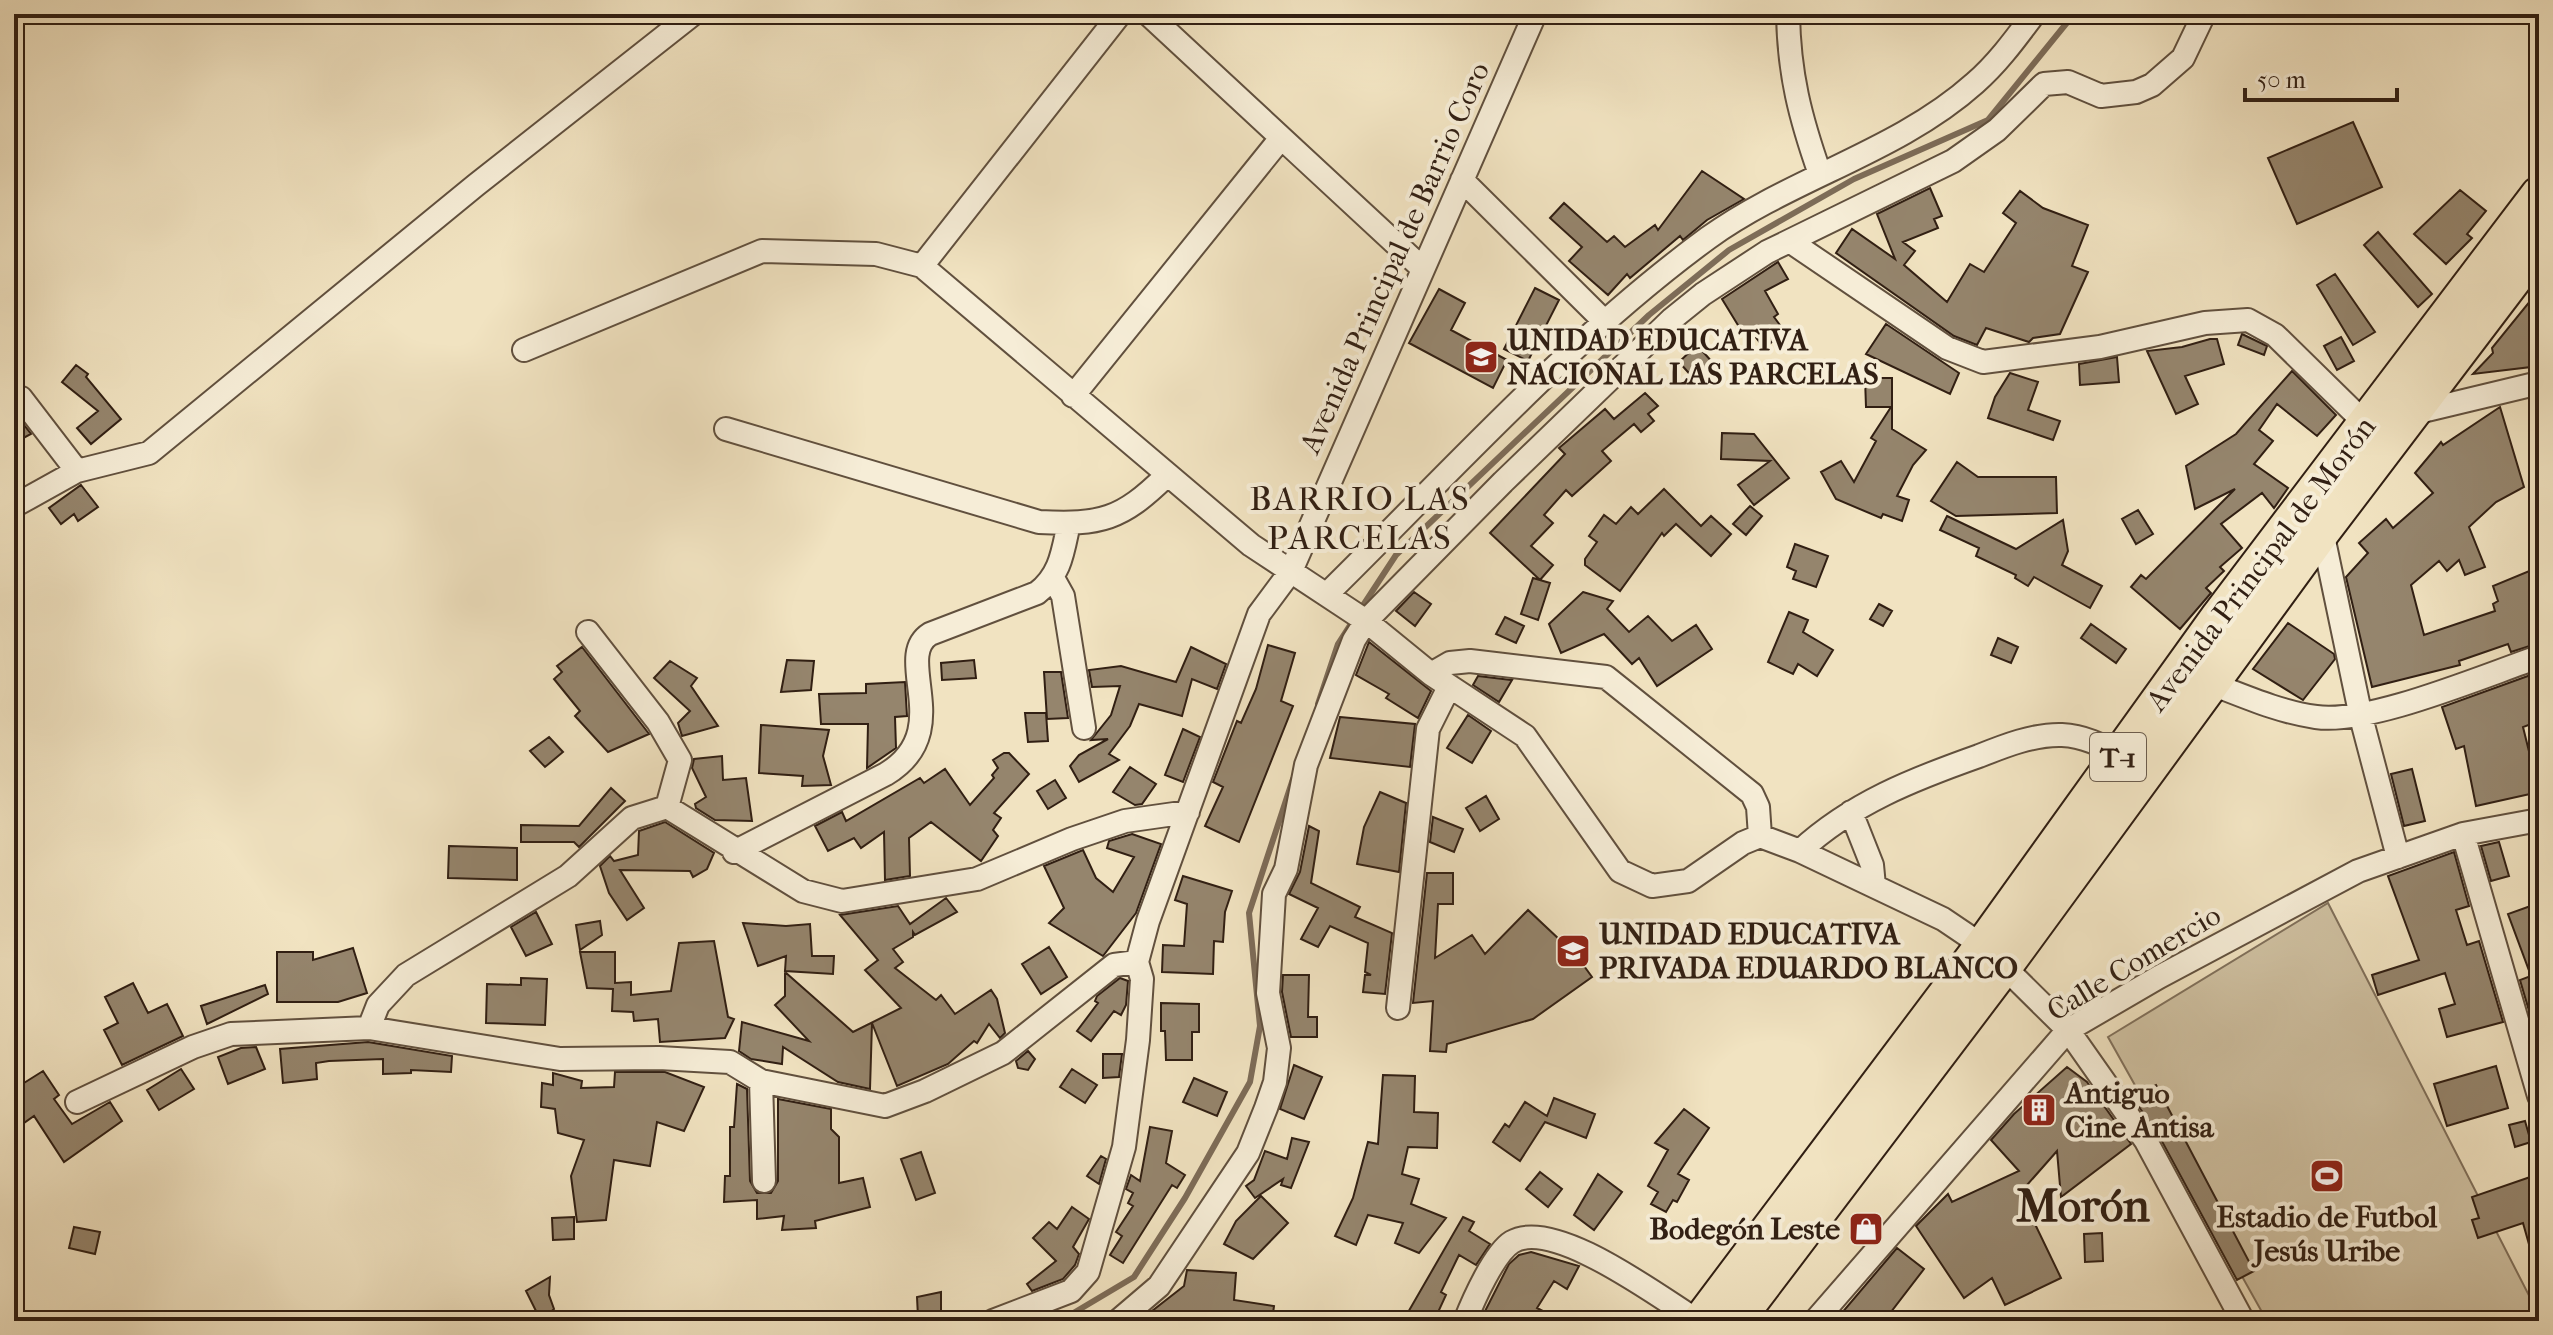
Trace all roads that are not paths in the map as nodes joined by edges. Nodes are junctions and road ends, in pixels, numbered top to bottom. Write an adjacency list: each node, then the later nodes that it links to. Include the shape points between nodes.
1 (693, 14): 24 (street, via 149,453)
2 (1120, 14): 14 (street)
3 (1148, 14): 8 (street)
4 (1535, 14): 10 (street, Avenida Principal de Barrio Coro)
5 (1788, 14): 9 (street, via 1789,67)
6 (2034, 14): 9 (street, via 1994,65 1955,100)
7 (2204, 14): 12 (street, via 2183,58 2152,85 2101,96 2068,82 2044,84 1997,130 1953,161)
8 (1281, 138): 15 (street); 19 (street)
9 (1820, 174): 16 (street, via 1734,220)
10 (1462, 180): 15 (street, Avenida Principal de Barrio Coro); 16 (street)
11 (2539, 195): 22 (main road, Avenida Principal de Morón / T-1)
12 (1791, 242): 22 (street, via 1947,348 1983,362 2248,320 2275,335); 32 (street, via 1735,272 1672,319)
13 (2539, 245): 21 (main road, Avenida Principal de Morón / T-1)
14 (922, 266): 17 (street, via 876,254 762,251); 19 (street)
15 (1423, 269): 29 (street, Avenida Principal de Barrio Coro)
16 (1605, 322): 31 (street)
17 (524, 350)
18 (2539, 383): 21 (street)
19 (1073, 396): 25 (street)
20 (14, 397): 24 (street, via 21,398)
21 (2414, 413): 28 (main road, Avenida Principal de Morón / T-1)
22 (2366, 424): 39 (main road, Avenida Principal de Morón / T-1)
23 (726, 429): 27 (street, via 1039,522)
24 (77, 471): 26 (street)
25 (1166, 476): 27 (street, via 1138,503 1111,518); 29 (street)
26 (14, 506)
27 (1069, 523): 30 (street)
28 (2322, 531): 36 (main road, Avenida Principal de Morón / T-1); 37 (street)
29 (1291, 571): 31 (street); 41 (street, Avenida Principal de Barrio Coro, via 1259,614)
30 (1053, 578): 38 (street, via 1063,596); 47 (street, via 1037,593 921,641 921,733 898,767)
31 (1327, 594): 32 (street)
32 (1360, 617): 35 (street); 61 (street, via 1306,765 1286,869 1274,894 1268,993 1279,1048 1275,1082 1248,1153 1159,1286)
33 (588, 632): 40 (street, via 658,722 680,760)
34 (2539, 657): 37 (street)
35 (1440, 680): 45 (street, via 1450,663 1470,661 1606,677 1752,794); 45 (street, via 1525,736 1620,871 1652,886 1688,881); 52 (street, via 1428,729)
36 (2212, 684): 37 (street, via 2269,707 2319,718); 50 (main road, Avenida Principal de Morón / T-1)
37 (2361, 717): 48 (street)
38 (1084, 728)
39 (2120, 755): 42 (street, via 2086,739 2047,736 1910,781); 50 (main road, Avenida Principal de Morón / T-1)
40 (667, 807): 47 (street); 53 (street, via 632,818 568,876 406,975 378,1005)
41 (1188, 812): 47 (street, via 1125,821 977,879 842,901 803,891); 51 (street, Avenida Principal de Barrio Coro)
42 (1851, 812): 46 (street); 49 (street, via 1872,865)
43 (2539, 820): 44 (street, Calle Comercio)
44 (2463, 834): 48 (street, Calle Comercio); 56 (street)
45 (1760, 836): 46 (street)
46 (1800, 851): 49 (street)
47 (734, 852)
48 (2398, 857): 54 (street, Calle Comercio, via 2358,871)
49 (1874, 886): 50 (street, via 1943,919)
50 (1993, 956): 54 (street); 59 (main road, Avenida Principal de Morón / T-1); 63 (main road, Avenida Principal de Morón / T-1)
51 (1137, 962): 55 (street, via 1114,965 1003,1053 885,1106); 60 (street, via 1142,979 1138,1040 1124,1147 1088,1272 1071,1291)
52 (1398, 1008)
53 (369, 1028): 55 (street, via 560,1059 730,1062); 57 (street, via 231,1034)
54 (2068, 1030): 64 (street, Calle Comercio); 65 (street, via 2146,1141)
55 (761, 1081): 58 (street)
56 (2539, 1096)
57 (77, 1102)
58 (764, 1181)
59 (1749, 1315)
60 (993, 1321)
61 (1118, 1321)
62 (1465, 1321): 63 (street, via 1501,1253 1519,1239 1540,1237 1571,1245)
63 (1700, 1321)
64 (1815, 1321)
65 (2243, 1321)

